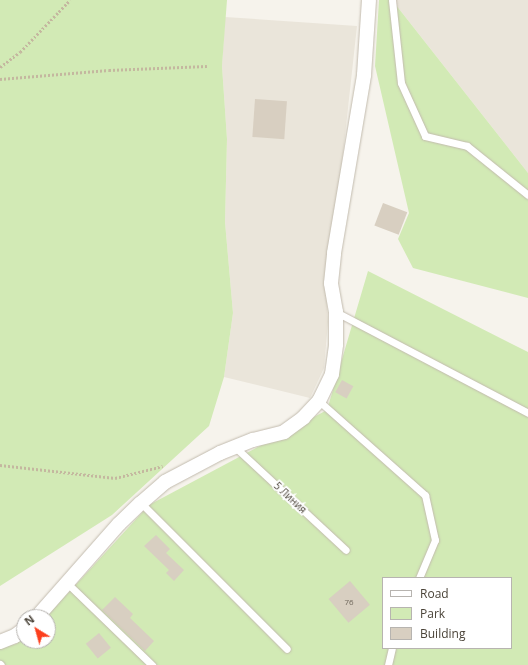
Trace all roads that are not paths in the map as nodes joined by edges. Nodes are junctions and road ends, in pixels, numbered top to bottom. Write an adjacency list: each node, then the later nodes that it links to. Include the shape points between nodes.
1 (369, 0): 4 (street, via 364,75 334,253 332,284)
2 (392, 0): 3 (lane, via 401,83 426,136 467,146)
3 (528, 195)
4 (336, 312): 5 (street, via 336,344 332,374); 6 (lane)
5 (319, 401): 7 (street, via 303,418 284,432); 10 (lane, via 425,495 435,540)
6 (528, 413)
7 (235, 447): 8 (street, via 165,482); 9 (lane, 5 Линия)
8 (141, 503): 11 (street); 15 (lane)
9 (346, 550)
10 (419, 577)
11 (66, 582): 12 (street); 17 (lane)
12 (44, 609)
13 (16, 635): 14 (street)
14 (0, 642)
15 (287, 649)
16 (392, 649): 18 (lane)
17 (152, 665)
18 (388, 665)

